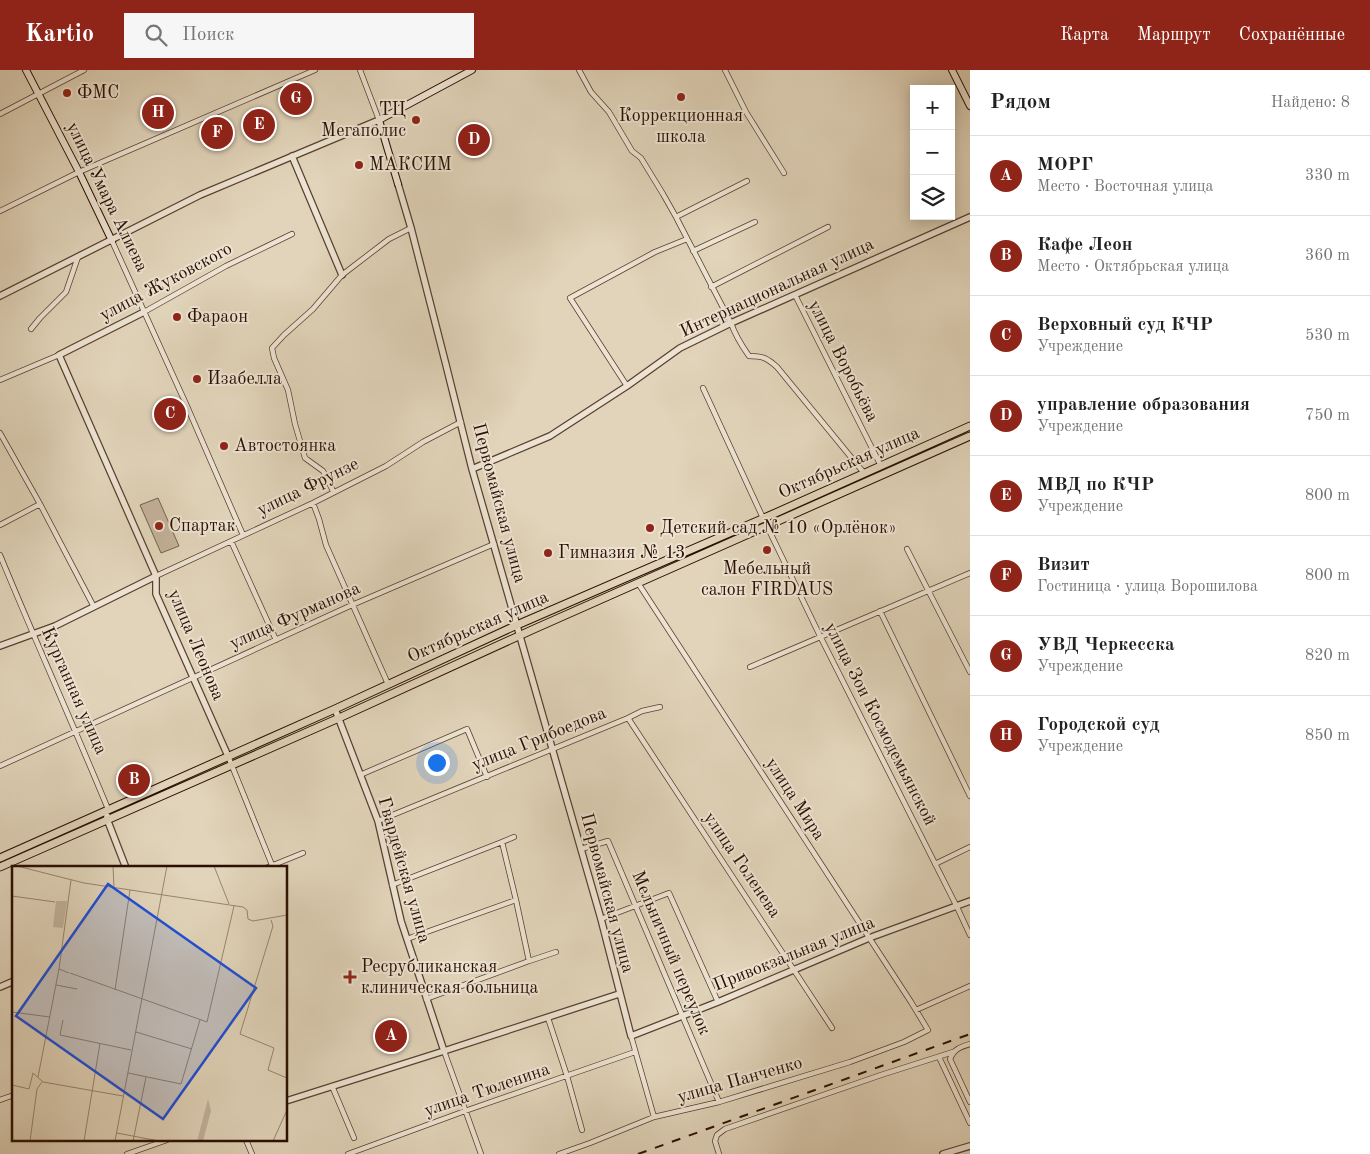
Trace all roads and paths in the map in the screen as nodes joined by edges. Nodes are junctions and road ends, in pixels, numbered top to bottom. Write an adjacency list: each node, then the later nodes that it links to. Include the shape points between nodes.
1 (26, 70): 9 (main road, улица Умара Алиева)
2 (84, 70): 9 (street)
3 (315, 70): 14 (street)
4 (360, 70): 12 (street, Первомайская улица)
5 (470, 70): 12 (main road)
6 (579, 70): 19 (street, via 590,92 609,112 632,151 641,158)
7 (725, 70): 15 (street)
8 (952, 70): 10 (main road)
9 (38, 93): 11 (street); 14 (main road, улица Умара Алиева)
10 (970, 106)
11 (0, 114)
12 (379, 120): 13 (street); 17 (main road, Первомайская улица)
13 (292, 156): 26 (street, via 200,195); 29 (street)
14 (80, 172): 18 (street); 26 (main road, улица Умара Алиева)
15 (784, 174)
16 (747, 181): 19 (street)
17 (398, 184): 23 (street, Первомайская улица)
18 (0, 211)
19 (676, 217): 25 (street)
20 (970, 218): 31 (street, Интернациональная улица)
21 (756, 222): 27 (street)
22 (828, 227): 30 (street)
23 (411, 228): 29 (street, via 389,239); 40 (street, Первомайская улица)
24 (292, 234): 33 (street, улица Жуковского)
25 (687, 240): 27 (street); 38 (street, via 655,252 570,298)
26 (112, 241): 28 (street); 33 (street, улица Умара Алиева)
27 (693, 251): 30 (street)
28 (78, 258): 32 (street); 35 (street, via 66,292)
29 (342, 275): 47 (street, via 313,309 272,348 288,390 305,458 323,471)
30 (711, 287): 34 (street)
31 (795, 295): 34 (street, Интернациональная улица); 44 (street, улица Воробьёва)
32 (0, 296)
33 (144, 312): 36 (street, улица Жуковского); 53 (street, улица Умара Алиева)
34 (730, 323): 38 (street, Интернациональная улица, via 680,348); 46 (street, via 749,356 761,356 777,367)
35 (31, 329)
36 (59, 355): 37 (street, улица Жуковского); 59 (street, улица Леонова)
37 (0, 380)
38 (627, 386): 45 (street, Интернациональная улица, via 550,436)
39 (703, 388): 50 (street)
40 (461, 422): 45 (street, Первомайская улица); 47 (street, улица Фрунзе, via 386,466)
41 (970, 426): 44 (main road, Октябрьская улица)
42 (0, 432): 49 (street)
43 (970, 436): 52 (main road, Октябрьская улица)
44 (881, 466): 46 (main road, Октябрьская улица)
45 (472, 469): 55 (street, Первомайская улица)
46 (864, 473): 50 (main road, Октябрьская улица)
47 (333, 492): 48 (street, улица Фрунзе)
48 (313, 503): 53 (street, улица Фрунзе); 62 (street)
49 (40, 504): 51 (street); 63 (street)
50 (763, 518): 65 (main road, Октябрьская улица)
51 (0, 525)
52 (767, 526): 60 (main road, Октябрьская улица); 68 (street, улица Зои Космодемьянской)
53 (243, 535): 54 (street, улица Фрунзе)
54 (231, 541): 59 (street, улица Фрунзе); 69 (street)
55 (494, 544): 62 (street, улица Фурманова); 65 (street, Первомайская улица)
56 (907, 549): 61 (street)
57 (0, 555): 66 (street, Курганная улица)
58 (970, 573): 61 (street)
59 (156, 576): 63 (street, улица Фрунзе); 73 (street, улица Леонова, via 156,594)
60 (638, 583): 67 (main road, Октябрьская улица); 108 (street, улица Мира)
61 (928, 591): 64 (street); 72 (street)
62 (352, 605): 69 (street, улица Фурманова); 74 (street)
63 (94, 607): 66 (street, улица Фрунзе)
64 (880, 611): 68 (street); 86 (street)
65 (517, 625): 67 (street, Первомайская улица); 74 (main road, Октябрьская улица)
66 (32, 634): 70 (street, улица Фрунзе); 79 (street, Курганная улица)
67 (519, 635): 77 (main road, Октябрьская улица); 80 (street, Первомайская улица)
68 (820, 636): 71 (street); 96 (street, улица Зои Космодемьянской)
69 (276, 640): 73 (street, улица Фурманова)
70 (0, 646)
71 (750, 667)
72 (970, 672)
73 (193, 677): 79 (street, улица Фурманова); 81 (street, улица Леонова)
74 (388, 684): 76 (main road, Октябрьская улица)
75 (660, 707): 78 (street, улица Грибоедова)
76 (335, 709): 77 (street, Гвардейская улица); 81 (main road, Октябрьская улица)
77 (339, 718): 82 (main road, Октябрьская улица); 84 (street, Гвардейская улица)
78 (628, 718): 80 (street, улица Грибоедова); 112 (street, улица Голенева)
79 (76, 732): 83 (street, улица Фурманова); 87 (street, Курганная улица)
80 (552, 749): 85 (street, улица Грибоедова); 93 (street, Первомайская улица)
81 (228, 756): 82 (street, улица Леонова); 87 (main road, Октябрьская улица)
82 (232, 765): 88 (main road, Октябрьская улица); 99 (street, улица Леонова)
83 (0, 766)
84 (360, 775): 85 (street, via 467,729); 89 (street, Гвардейская улица)
85 (487, 777): 89 (street, улица Грибоедова)
86 (970, 796)
87 (108, 809): 88 (street, Курганная улица); 95 (main road, Октябрьская улица)
88 (107, 819): 98 (street, Курганная улица); 100 (main road, Октябрьская улица)
89 (378, 821): 101 (street, Гвардейская улица)
90 (514, 837): 91 (street)
91 (502, 842): 101 (street); 102 (street)
92 (970, 847): 96 (street)
93 (581, 849): 104 (street, Мельничный переулок, via 608,841); 106 (street, Первомайская улица)
94 (303, 853): 97 (street)
95 (0, 858)
96 (935, 864): 105 (street, улица Зои Космодемьянской)
97 (278, 865)
98 (125, 866)
99 (269, 866)
100 (0, 867)
101 (392, 885): 109 (street, Гвардейская улица)
102 (516, 900): 109 (street); 111 (street)
103 (970, 902): 105 (street, Привокзальная улица)
104 (635, 906): 106 (street); 118 (street, via 669,893); 120 (street, Мельничный переулок)
105 (957, 907): 107 (street, улица Зои Космодемьянской); 108 (street, Привокзальная улица)
106 (601, 919): 116 (street, Первомайская улица)
107 (970, 935)
108 (869, 938): 112 (street, Привокзальная улица); 119 (street, улица Мира)
109 (407, 939): 117 (street, Гвардейская улица)
110 (556, 952): 111 (street)
111 (529, 962): 117 (street)
112 (794, 969): 118 (street, Привокзальная улица); 122 (street, улица Голенева)
113 (12, 982): 115 (street)
114 (970, 986): 119 (street)
115 (0, 987)
116 (619, 994): 121 (street); 124 (street, Первомайская улица)
117 (426, 999): 126 (street, Гвардейская улица)
118 (718, 1002): 120 (street, Привокзальная улица)
119 (916, 1010): 123 (street, улица Мира)
120 (682, 1016): 124 (street, Привокзальная улица); 135 (street, Мельничный переулок)
121 (548, 1018): 126 (street); 130 (street)
122 (832, 1028)
123 (928, 1030): 135 (street, улица Панченко, via 850,1062)
124 (631, 1036): 127 (street, Первомайская улица)
125 (970, 1044): 128 (street)
126 (444, 1051): 131 (street); 137 (street, Гвардейская улица)
127 (635, 1052): 130 (street, улица Тюленина); 138 (street, Первомайская улица)
128 (952, 1052): 129 (street); 136 (street, via 950,1059)
129 (939, 1057): 139 (street); 151 (street, via 725,1129 715,1141)
130 (567, 1076): 137 (street, улица Тюленина); 140 (street)
131 (332, 1086): 134 (street); 141 (street)
132 (12, 1096): 133 (street)
133 (0, 1100)
134 (288, 1100)
135 (719, 1102): 138 (street, улица Панченко)
136 (970, 1102)
137 (465, 1111): 145 (street, улица Тюленина); 149 (street, Гвардейская улица)
138 (654, 1117): 150 (street, улица Панченко)
139 (970, 1123)
140 (582, 1130)
141 (354, 1138)
142 (161, 1142): 146 (street)
143 (247, 1142): 147 (street)
144 (970, 1146): 152 (street)
145 (360, 1152): 148 (street, улица Тюленина)
146 (126, 1154)
147 (252, 1154)
148 (348, 1154)
149 (481, 1154)
150 (559, 1154)
151 (719, 1154)
152 (944, 1154)

